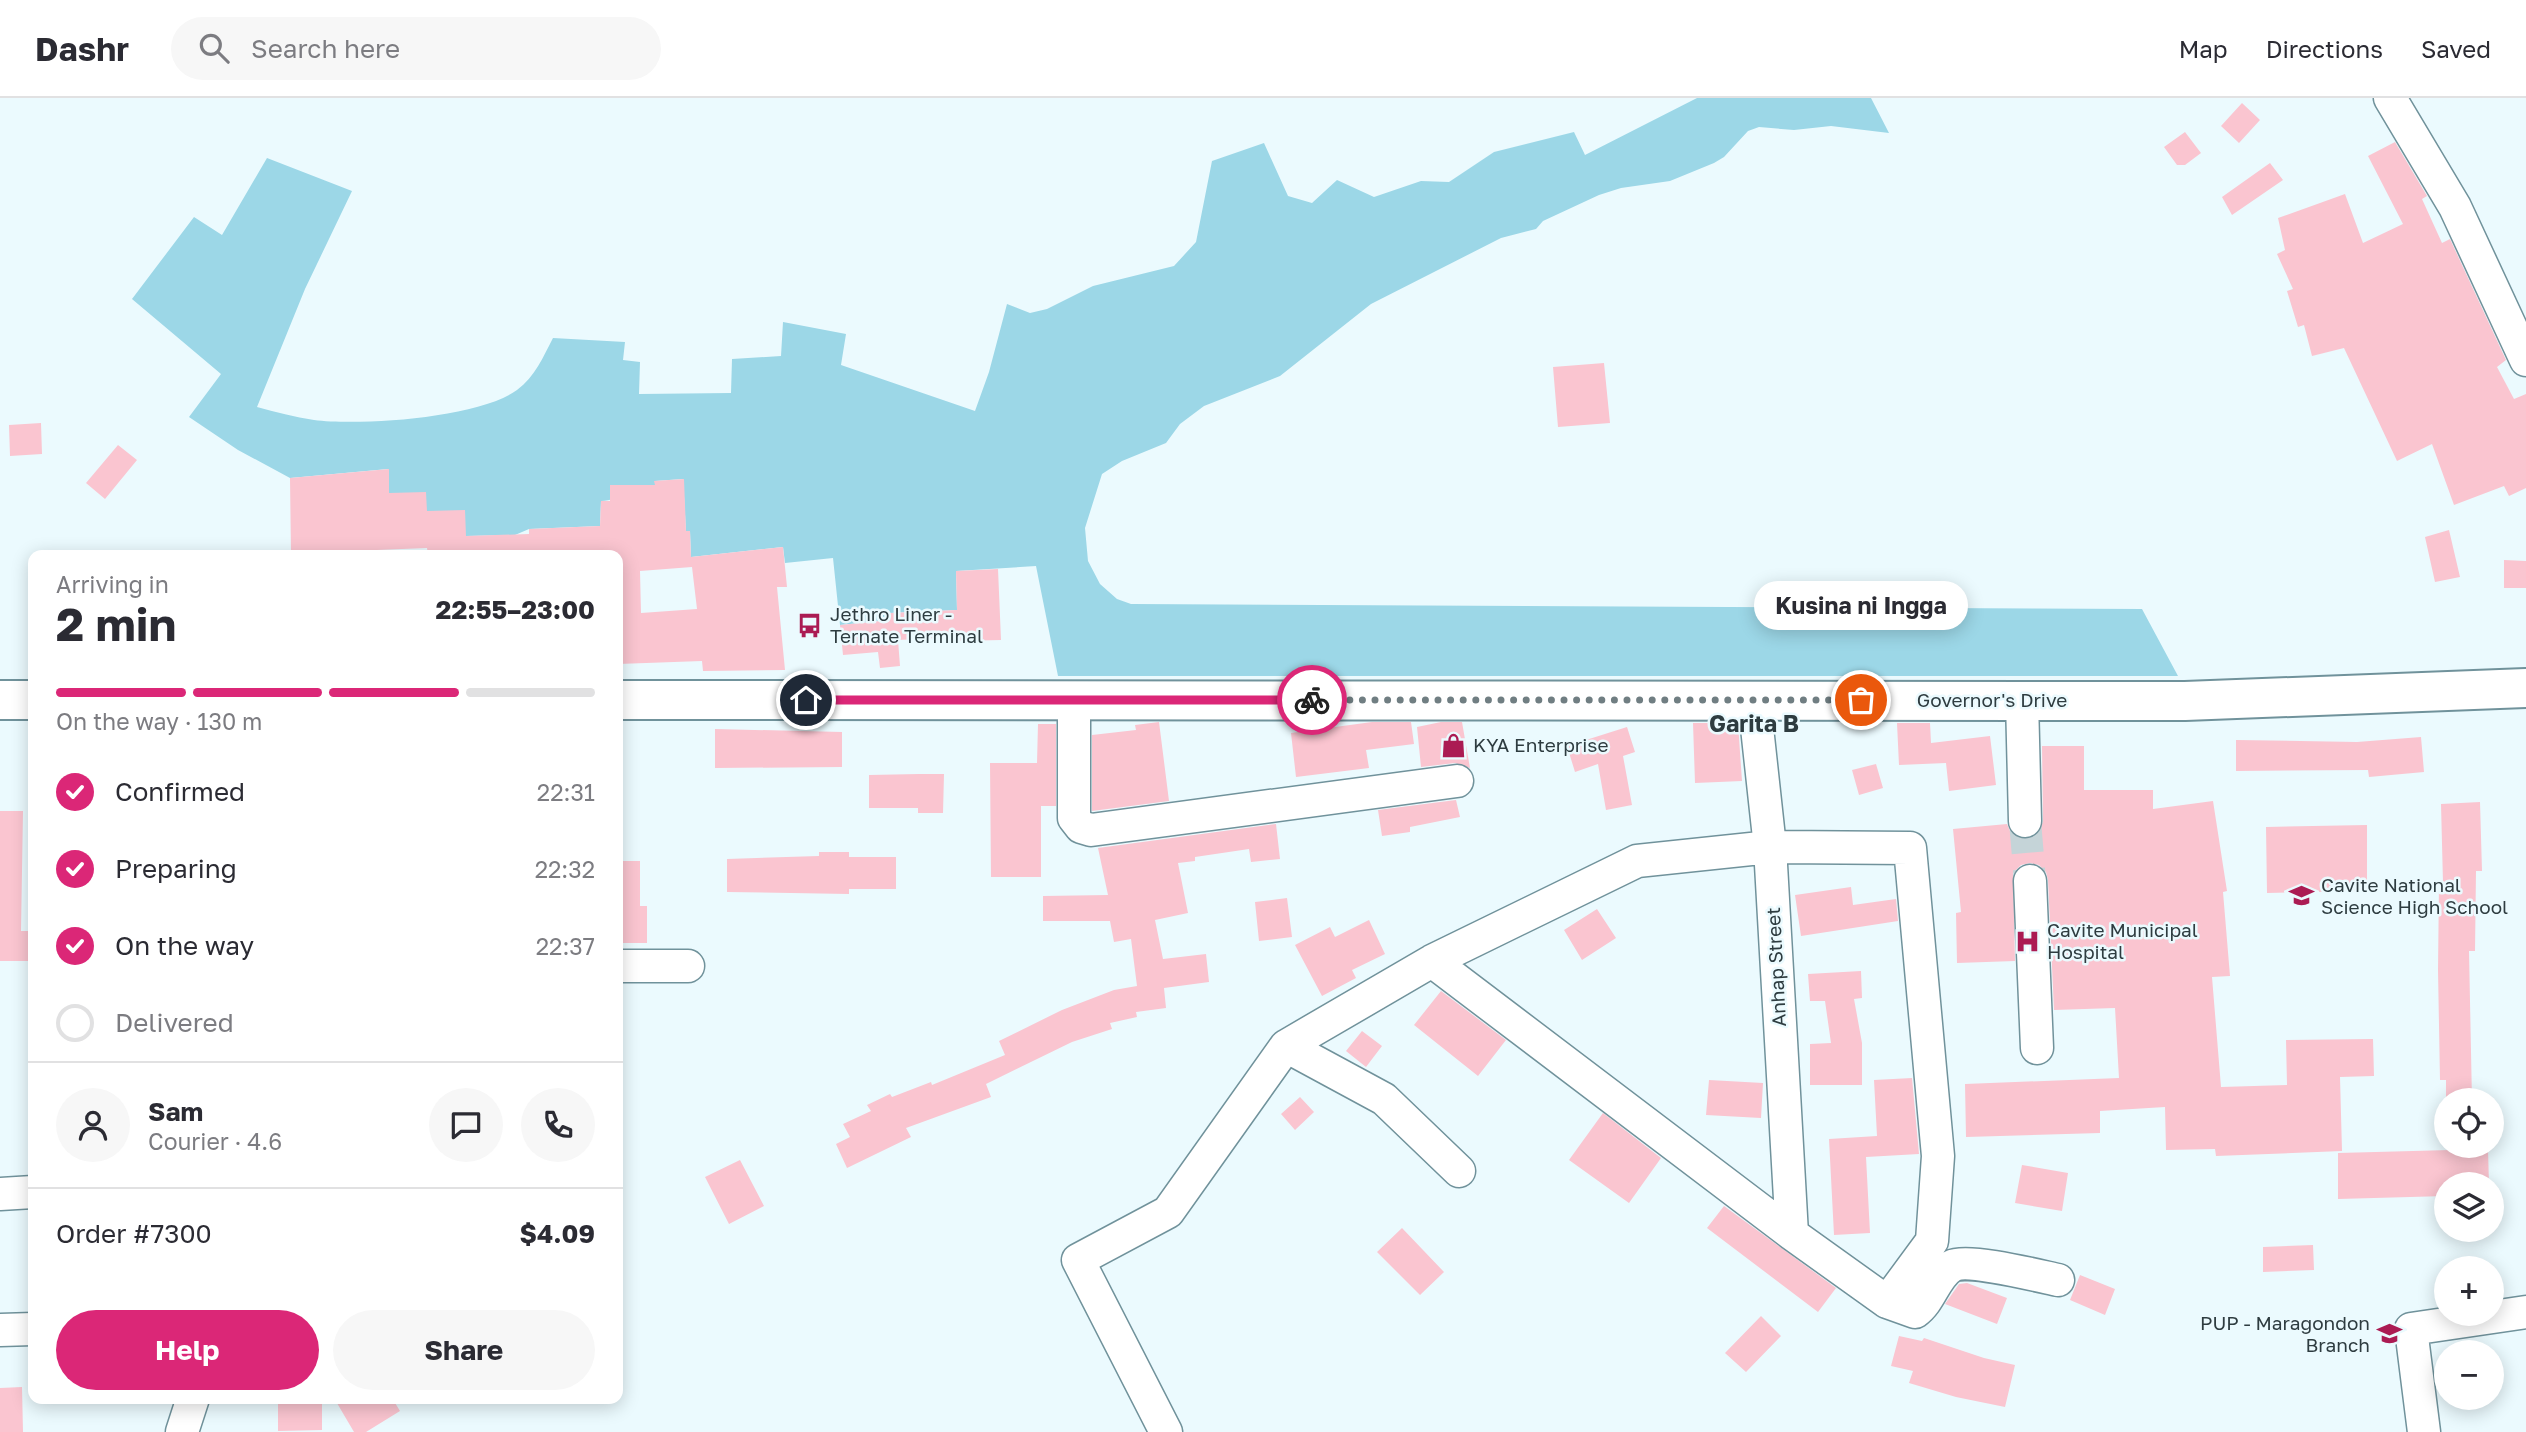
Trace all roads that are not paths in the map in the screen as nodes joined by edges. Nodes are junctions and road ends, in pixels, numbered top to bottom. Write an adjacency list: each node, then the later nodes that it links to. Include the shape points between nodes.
1 (2390, 98): 2 (street, via 2455,207)
2 (2526, 360)
3 (2526, 688): 9 (main road, Governor's Drive, via 2185,701)
4 (0, 700): 5 (main road)
5 (28, 700)
6 (623, 700): 7 (main road, Governor's Drive)
7 (1074, 700): 8 (main road, Governor's Drive); 10 (street, via 1074,818 1091,830)
8 (1754, 700): 9 (main road, Governor's Drive); 12 (street, Anhap Street)
9 (2022, 700): 11 (street)
10 (1457, 781)
11 (2025, 821)
12 (1770, 847): 14 (street, via 1637,861); 22 (street, Anhap Street); 24 (street, via 1910,848 1938,1156 1932,1241)
13 (2030, 881): 18 (street)
14 (1432, 961): 17 (street); 22 (street)
15 (623, 965): 16 (street)
16 (688, 966)
17 (1286, 1046): 19 (street, via 1384,1100); 30 (street, via 1168,1212 1078,1261)
18 (2038, 1048)
19 (1459, 1171)
20 (28, 1192): 21 (street)
21 (0, 1194)
22 (1792, 1234): 24 (street)
23 (2059, 1280): 24 (street, via 1967,1263 1952,1266 1926,1305 1915,1312)
24 (1887, 1302)
25 (2526, 1312): 31 (street, via 2410,1329)
26 (28, 1329): 27 (street)
27 (0, 1330)
28 (191, 1404): 29 (street)
29 (182, 1432)
30 (1166, 1432)
31 (2424, 1432)

